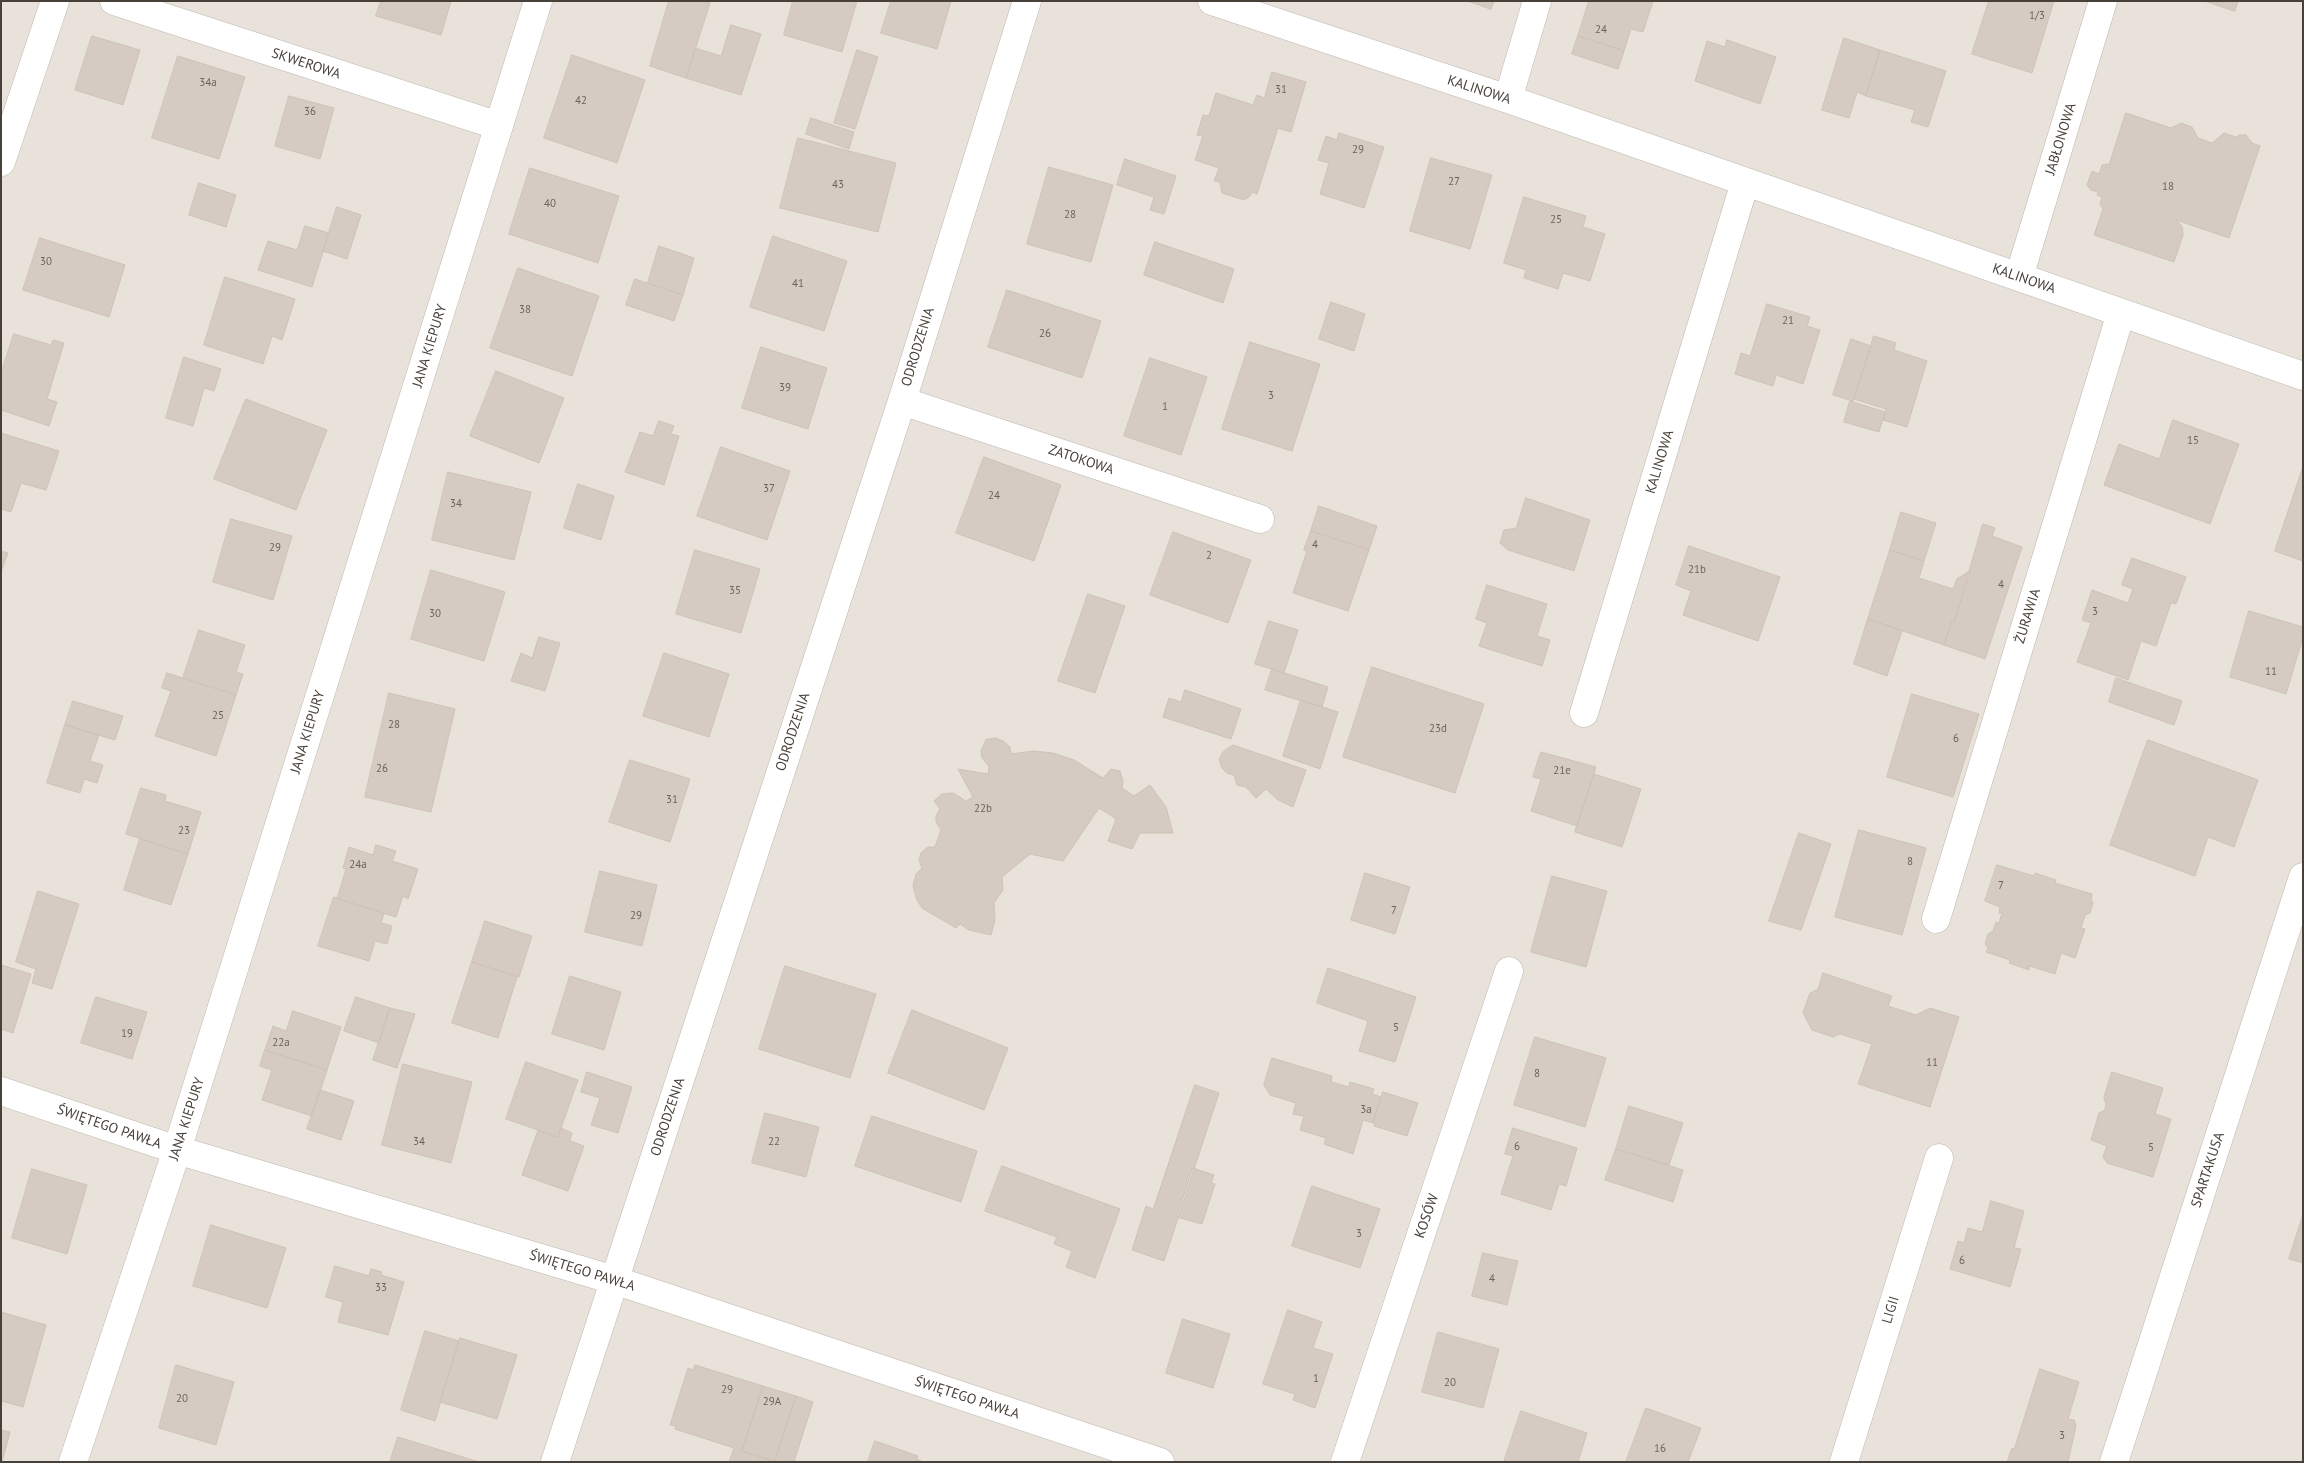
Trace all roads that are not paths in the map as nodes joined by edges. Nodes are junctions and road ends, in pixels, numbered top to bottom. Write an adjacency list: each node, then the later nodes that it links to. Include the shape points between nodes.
1 (55, 1): 10 (street)
2 (114, 1): 9 (street, SKWEROWA)
3 (538, 1): 9 (street, JANA KIEPURY)
4 (1027, 1): 15 (street, ODRODZENIA)
5 (1212, 1): 8 (street, KALINOWA)
6 (1537, 1): 8 (street)
7 (2103, 1): 12 (street, JABŁONOWA)
8 (1508, 100): 11 (street, KALINOWA)
9 (499, 126): 22 (street, JANA KIEPURY)
10 (1, 162)
11 (1745, 182): 12 (street, KALINOWA); 17 (street, KALINOWA)
12 (2019, 277): 13 (street, KALINOWA)
13 (2121, 312): 14 (street, KALINOWA); 19 (street, ŻURAWIA)
14 (2303, 376)
15 (902, 401): 16 (street, ZATOKOWA); 24 (street, ODRODZENIA)
16 (1260, 519)
17 (1584, 713)
18 (2303, 877): 30 (street, SPARTAKUSA)
19 (1936, 919)
20 (1509, 971): 28 (street, KOSÓW)
21 (1, 1091): 22 (street, ŚWIĘTEGO PAWŁA)
22 (177, 1150): 24 (street, ŚWIĘTEGO PAWŁA); 25 (street, JANA KIEPURY)
23 (1939, 1158): 29 (street, LIGII)
24 (614, 1280): 26 (street, ODRODZENIA); 27 (street, ŚWIĘTEGO PAWŁA)
25 (73, 1462)
26 (555, 1462)
27 (1160, 1462)
28 (1345, 1462)
29 (1844, 1462)
30 (2114, 1462)

